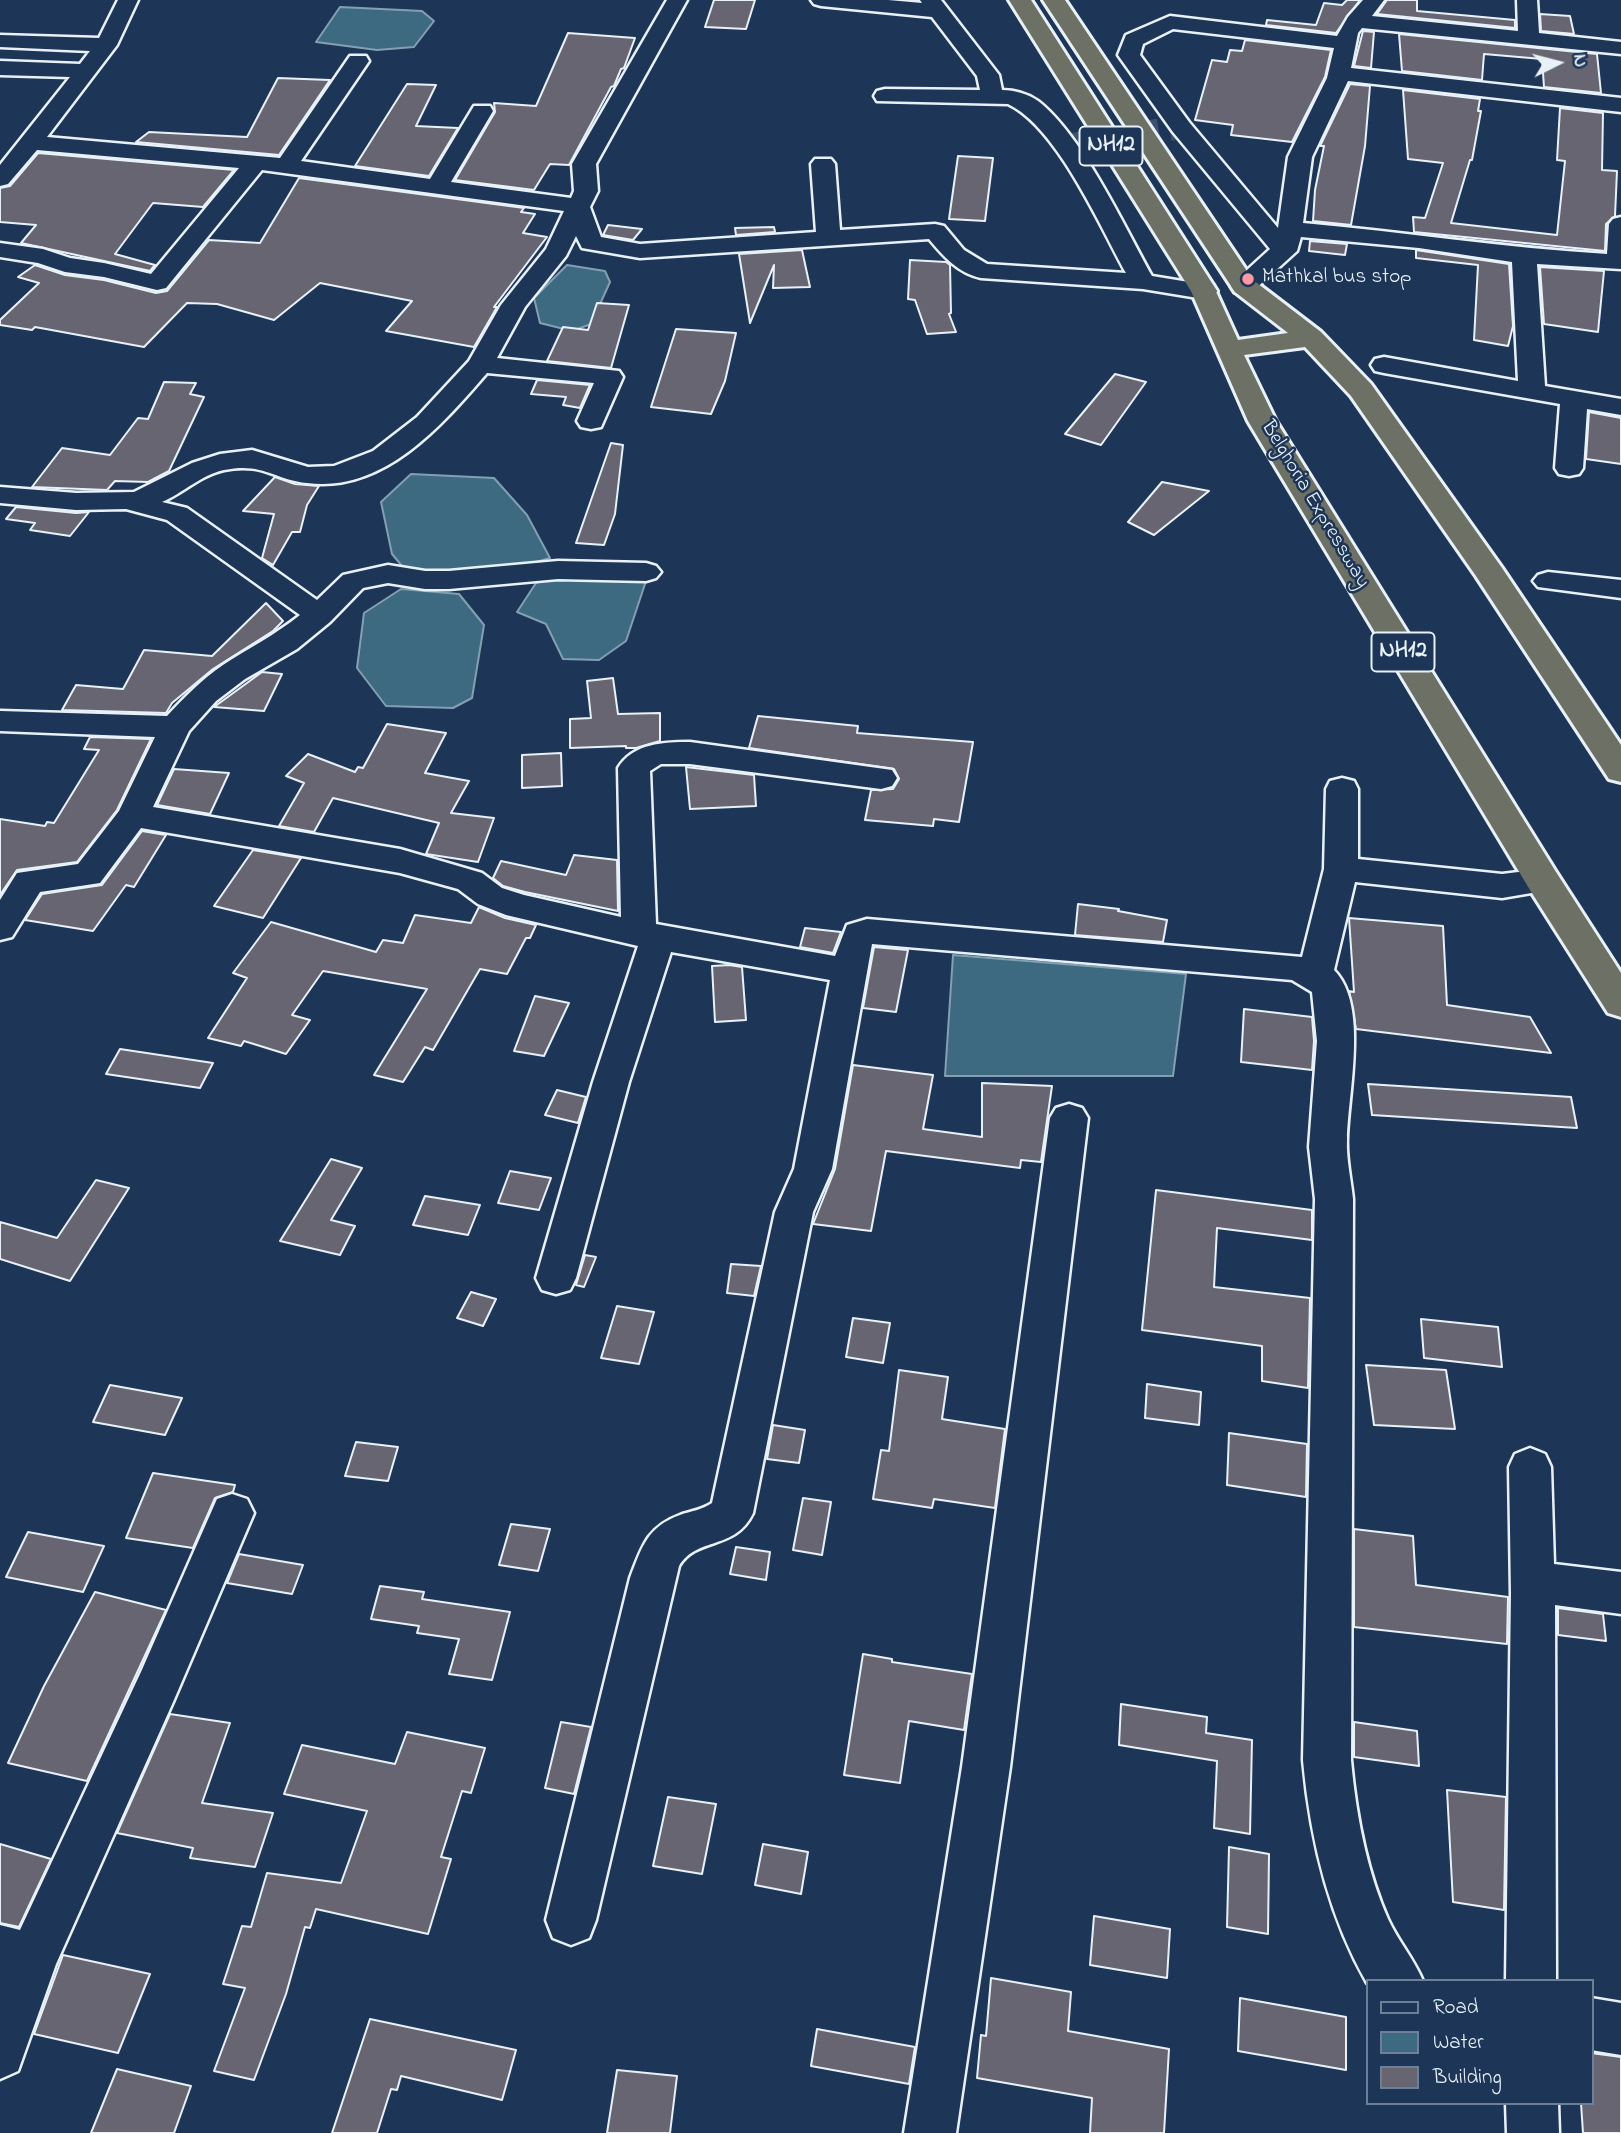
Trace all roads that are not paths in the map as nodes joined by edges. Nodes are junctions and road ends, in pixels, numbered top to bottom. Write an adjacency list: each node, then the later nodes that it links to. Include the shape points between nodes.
1 (128, 0): 13 (street)
2 (677, 0): 30 (street, via 584,164 586,191)
3 (821, 0): 8 (street)
4 (1020, 0): 39 (highway, Belghoria Expressway / NH12)
5 (1054, 0): 38 (highway, NH12)
6 (1374, 0): 9 (street)
7 (1527, 0): 10 (street)
8 (934, 5): 21 (street, via 988,75)
9 (1355, 21): 10 (street); 12 (street)
10 (1529, 38): 14 (street)
11 (0, 41): 13 (street)
12 (1344, 43): 18 (street); 33 (street, via 1170,22 1134,40 1129,55 1181,127)
13 (106, 45): 17 (street)
14 (1616, 48): 19 (street)
15 (358, 61): 27 (street)
16 (0, 68): 17 (street)
17 (85, 71): 24 (street)
18 (1338, 73): 22 (street); 33 (street, via 1300,158)
19 (1618, 81)
20 (885, 96): 21 (street)
21 (993, 98): 37 (street, via 1026,101 1066,146)
22 (1621, 105)
23 (482, 111): 29 (street)
24 (31, 142): 25 (street); 28 (street)
25 (256, 162): 27 (street); 34 (street, via 156,283)
26 (823, 164): 32 (street)
27 (286, 166): 29 (street)
28 (0, 179)
29 (437, 186): 30 (street)
30 (578, 206): 32 (street, via 590,243 639,251); 42 (street, via 557,251 514,305)
31 (1621, 224): 36 (street)
32 (829, 239): 37 (street, via 935,231 955,255 981,271)
33 (1288, 239): 35 (street, via 1419,241); 38 (street)
34 (0, 250)
35 (1524, 256): 36 (street); 44 (street)
36 (1620, 262)
37 (1143, 282): 39 (street)
38 (1244, 286): 40 (highway, NH12)
39 (1204, 290): 41 (highway, Belghoria Expressway / NH12)
40 (1311, 338): 41 (highway); 57 (highway, NH12, via 1361,390)
41 (1228, 349): 62 (highway, Belghoria Expressway / NH12, via 1262,421)
42 (480, 364): 47 (street, via 610,377); 50 (street, via 448,402 393,450 358,470 307,475 252,458 216,463 162,492)
43 (1384, 365): 44 (street)
44 (1532, 392): 45 (street)
45 (1574, 399): 46 (street); 48 (street)
46 (1621, 407)
47 (591, 421)
48 (1569, 468)
49 (0, 495): 50 (street)
50 (130, 502): 54 (street, via 177,514)
51 (646, 572): 54 (street, via 558,570 450,580 369,576 354,581)
52 (1548, 581): 53 (street)
53 (1621, 589)
54 (319, 615): 56 (street, via 205,694)
55 (0, 721): 56 (street)
56 (175, 727): 60 (street)
57 (1621, 771)
58 (881, 778): 65 (street, via 690,753 645,757 634,768)
59 (1342, 789): 61 (street)
60 (133, 816): 63 (street, via 88,875 38,878); 65 (street, via 400,861 470,881 490,896 518,906)
61 (1341, 869): 62 (street, via 1502,886); 67 (street)
62 (1543, 881): 68 (highway, Belghoria Expressway / NH12)
63 (11, 892): 64 (street)
64 (0, 928)
65 (649, 935): 66 (street); 70 (street)
66 (849, 971): 67 (street, via 854,945 859,934 867,931 1293,967); 75 (street, via 813,1169 794,1212 731,1513 717,1526 678,1536 664,1550 652,1578)
67 (1315, 974): 77 (street, via 1328,987 1334,1029 1327,1143 1334,1199 1327,1760 1333,1814 1346,1865 1374,1949)
68 (1621, 1003)
69 (1069, 1118): 83 (street, via 986,1767)
70 (556, 1278)
71 (1530, 1467): 73 (street)
72 (232, 1513): 76 (street, via 157,1687)
73 (1532, 1582): 74 (street); 78 (street)
74 (1621, 1593)
75 (571, 1920)
76 (16, 1954): 81 (street)
77 (1396, 1979)
78 (1531, 1979)
79 (1593, 2024): 80 (street)
80 (1621, 2029)
81 (0, 2053)
82 (1532, 2105): 84 (street)
83 (930, 2133)
84 (1533, 2133)

